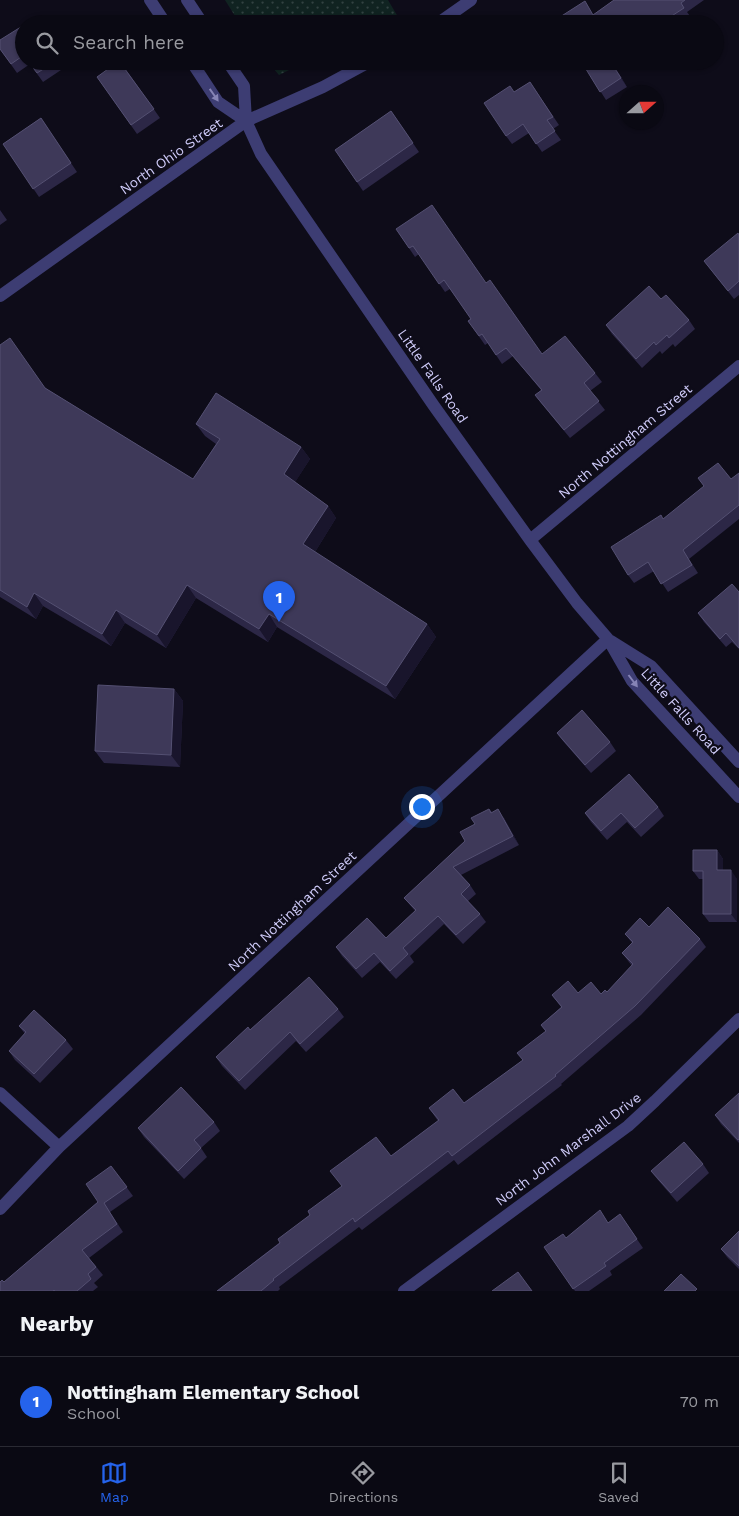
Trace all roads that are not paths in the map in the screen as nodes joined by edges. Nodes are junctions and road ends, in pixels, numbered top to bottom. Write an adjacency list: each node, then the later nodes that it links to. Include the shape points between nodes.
1 (150, 0): 4 (street)
2 (187, 0): 5 (street)
3 (471, 0): 6 (street)
4 (160, 15)
5 (196, 15)
6 (450, 15)
7 (197, 70): 10 (street, one-way to 10, via 218,102)
8 (233, 70): 10 (street, Little Falls Road, via 244,86)
9 (355, 70): 10 (street, North Ohio Street)
10 (246, 121): 11 (street, North Ohio Street); 13 (street, Little Falls Road, via 261,154)
11 (0, 296)
12 (739, 366): 13 (street, North Nottingham Street)
13 (530, 540): 14 (street, Little Falls Road)
14 (608, 639): 15 (street, Little Falls Road, via 651,666); 16 (street, Little Falls Road, one-way to 16, via 632,681); 19 (street, North Nottingham Street)
15 (739, 762)
16 (739, 798)
17 (739, 1019): 21 (street, North John Marshall Drive, via 628,1126)
18 (0, 1093): 19 (street)
19 (59, 1147): 20 (street, North Nottingham Street)
20 (0, 1209)
21 (404, 1291)

